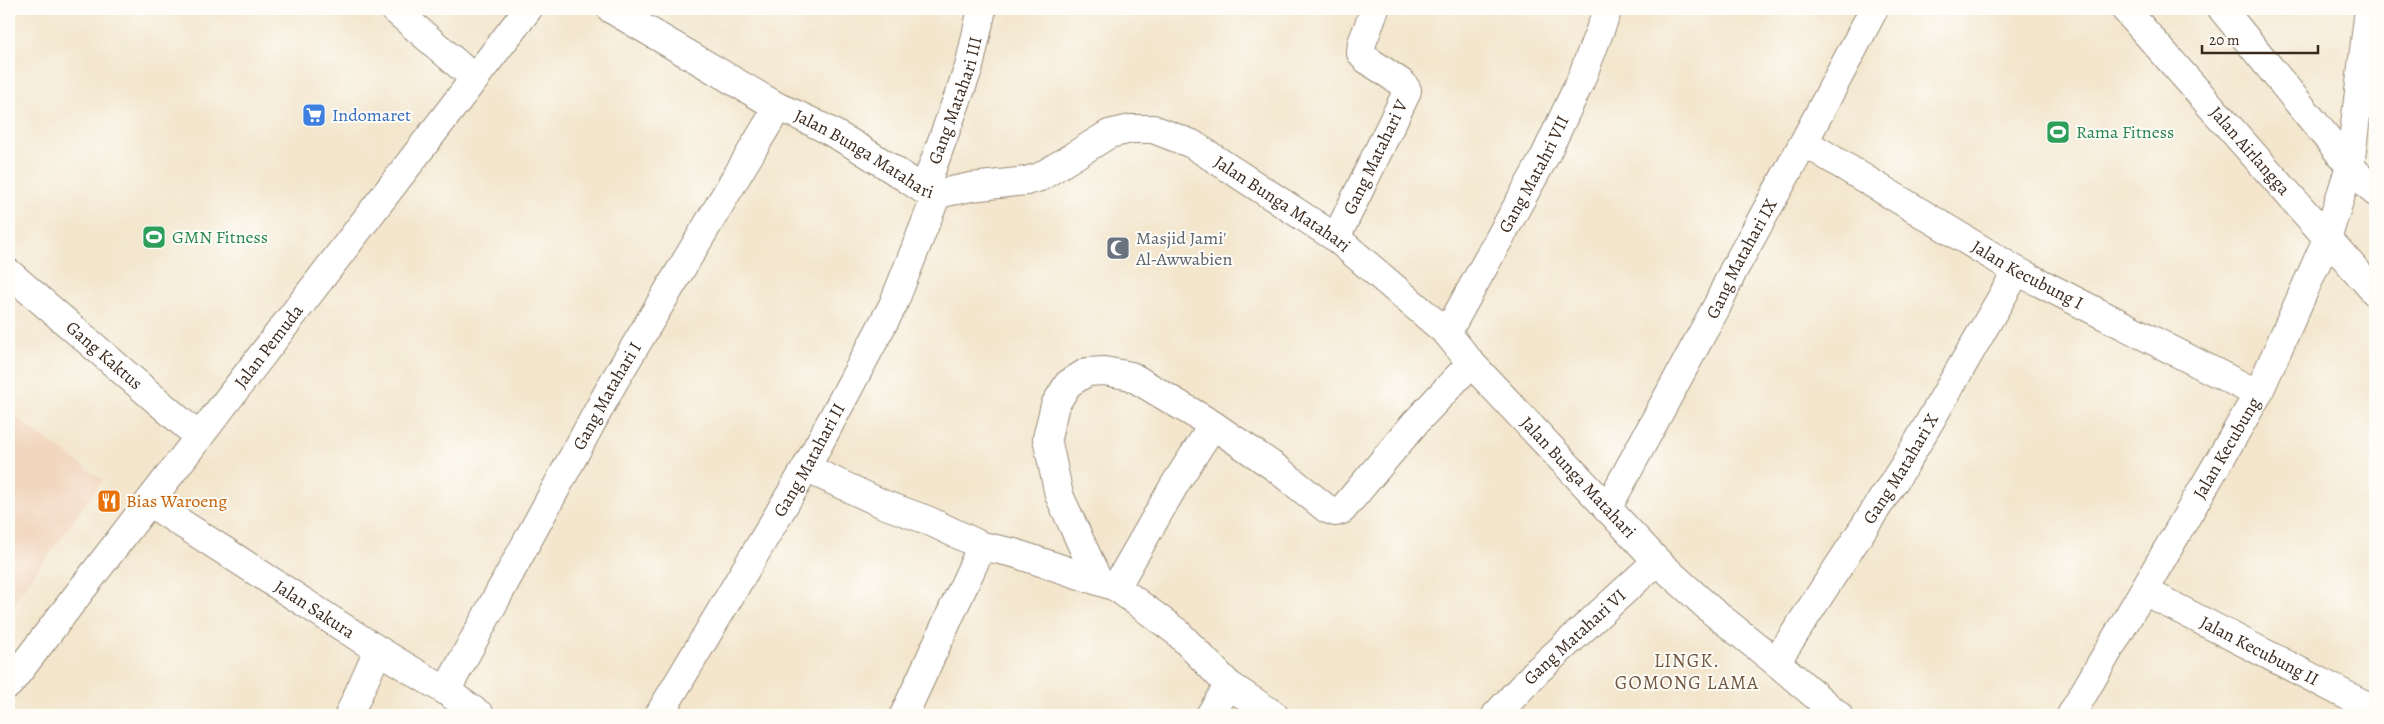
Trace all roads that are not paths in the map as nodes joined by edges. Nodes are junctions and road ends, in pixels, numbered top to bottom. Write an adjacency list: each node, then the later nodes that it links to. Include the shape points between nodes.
1 (394, 9): 11 (street)
2 (528, 9): 11 (street, Jalan Pemuda)
3 (611, 9): 12 (street, Jalan Bunga Matahari)
4 (982, 9): 15 (street, Gang Matahari III, via 969,67)
5 (1375, 9): 17 (street, Gang Matahari V, via 1361,53 1403,84 1406,94)
6 (1608, 9): 22 (street, Gang Matahri VII, via 1580,82 1545,156)
7 (1874, 9): 13 (street, Gang Matahari IX)
8 (2125, 9): 18 (street, Jalan Airlangga)
9 (2222, 9): 14 (street)
10 (2369, 9): 14 (street, Jalan Kecubung)
11 (475, 79): 26 (street, Jalan Pemuda)
12 (778, 107): 15 (street, Jalan Bunga Matahari, via 827,130); 38 (street, Gang Matahari I, via 613,383)
13 (1804, 142): 19 (street, Jalan Kecubung I); 29 (street, Gang Matahari IX)
14 (2350, 166): 16 (street); 18 (street, Jalan Kecubung)
15 (931, 192): 17 (street, Jalan Bunga Matahari, via 1010,184 1040,177 1109,134 1153,129 1192,144); 27 (street, Gang Matahari II, via 893,305)
16 (2375, 192)
17 (1336, 238): 22 (street, Jalan Bunga Matahari)
18 (2327, 239): 21 (street, Jalan Airlangga); 24 (street, Jalan Kecubung)
19 (2017, 271): 24 (street, Jalan Kecubung I); 35 (street, Gang Matahari X, via 1904,466)
20 (9, 274): 26 (street, Gang Kaktus)
21 (2375, 292)
22 (1447, 332): 23 (street, Jalan Bunga Matahari)
23 (1471, 362): 25 (street, via 1342,510 1335,512); 29 (street, Jalan Bunga Matahari)
24 (2258, 394): 33 (street, Jalan Kecubung)
25 (1212, 425): 32 (street); 32 (street, via 1132,376 1104,371 1087,372 1068,384 1055,405 1047,438 1059,495)
26 (200, 437): 28 (street, Jalan Pemuda)
27 (806, 468): 30 (street); 42 (street, Gang Matahari II)
28 (150, 503): 34 (street, Jalan Sakura); 36 (street, Jalan Pemuda)
29 (1607, 509): 31 (street, Jalan Bunga Matahari)
30 (982, 546): 32 (street); 43 (street)
31 (1657, 561): 35 (street, Jalan Bunga Matahari, via 1712,611); 46 (street, Gang Matahari VI, via 1536,672)
32 (1107, 583): 37 (street, via 1177,632)
33 (2144, 591): 39 (street, Jalan Kecubung II); 48 (street, Jalan Kecubung)
34 (378, 650): 38 (street, Jalan Sakura); 40 (street)
35 (1776, 662): 47 (street, Jalan Bunga Matahari)
36 (9, 684)
37 (1230, 685): 44 (street); 45 (street)
38 (446, 691): 41 (street, Jalan Sakura)
39 (2375, 710)
40 (349, 715)
41 (480, 715)
42 (659, 715)
43 (904, 715)
44 (1210, 715)
45 (1274, 715)
46 (1496, 715)
47 (1838, 715)
48 (2071, 715)

